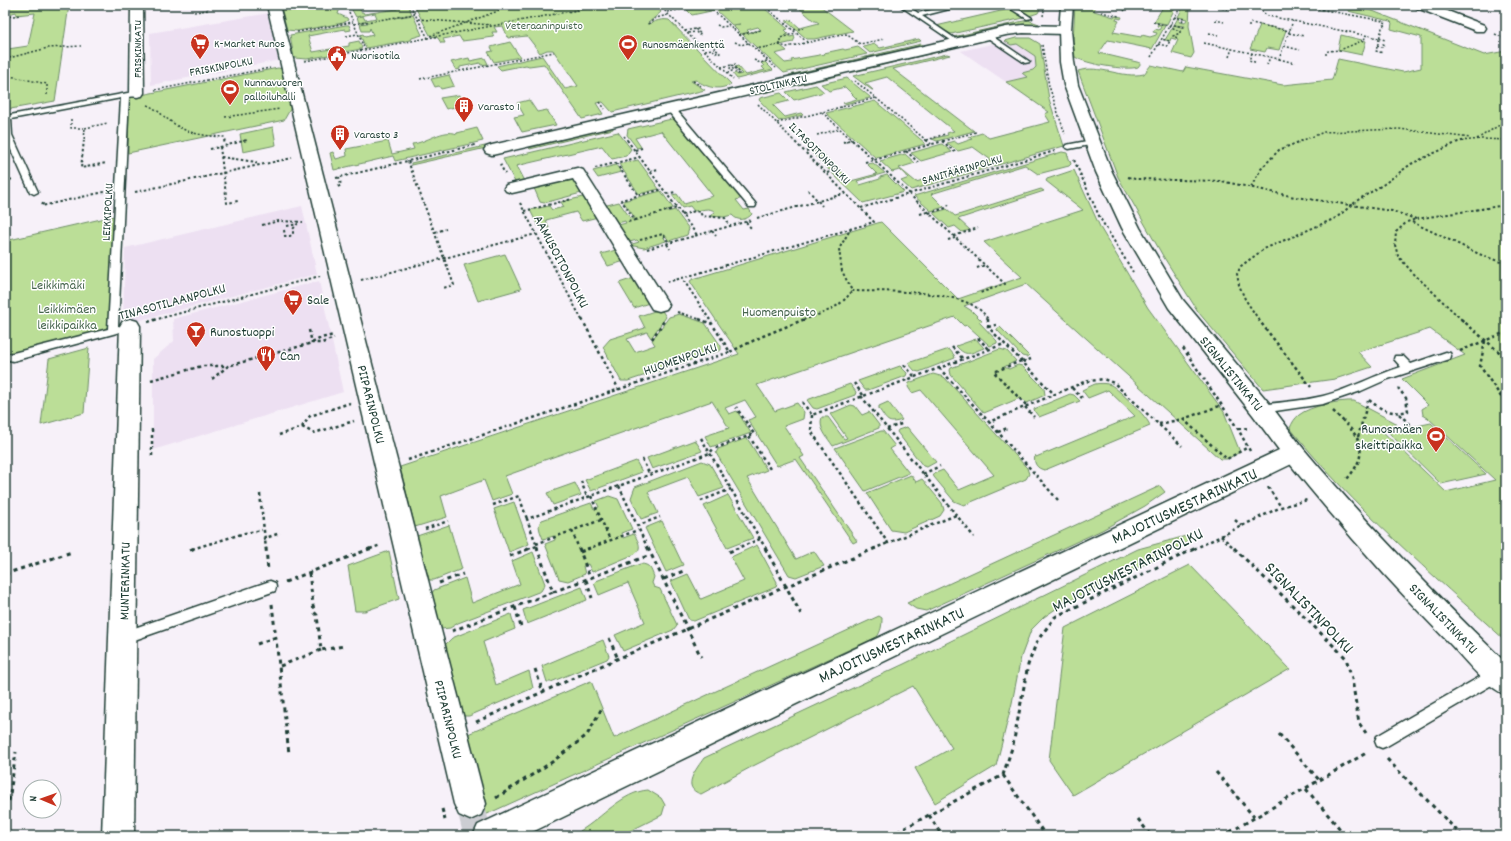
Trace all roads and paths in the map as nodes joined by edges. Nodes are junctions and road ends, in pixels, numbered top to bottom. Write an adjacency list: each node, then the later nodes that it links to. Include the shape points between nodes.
1 (169, 5): 20 (path)
2 (207, 5): 26 (path, via 208,10)
3 (273, 5): 71 (street, PIIPARINPOLKU)
4 (410, 5): 31 (path)
5 (507, 5): 44 (path, via 498,11)
6 (604, 5): 54 (path, FRISKINPOLKU)
7 (659, 5): 28 (path)
8 (764, 5): 42 (path)
9 (902, 5): 34 (lane)
10 (962, 5): 34 (lane)
11 (1008, 5): 38 (lane)
12 (1067, 5): 64 (street, SIGNALISTINKATU)
13 (1128, 5): 25 (path)
14 (1178, 5): 37 (path, via 1180,8)
15 (1261, 5): 19 (path); 43 (path, via 1262,12 1268,16)
16 (1298, 5): 80 (path, via 1377,19 1386,23)
17 (361, 6): 22 (path)
18 (704, 6): 28 (path)
19 (1266, 6)
20 (142, 7): 133 (street, FRISKINKATU)
21 (1432, 7): 59 (street)
22 (348, 8)
23 (1222, 8): 24 (path)
24 (1230, 10)
25 (1124, 11)
26 (194, 12)
27 (349, 12): 49 (path)
28 (667, 12): 32 (path)
29 (1101, 12): 35 (path)
30 (716, 13): 55 (path)
31 (415, 14): 39 (path); 49 (path)
32 (669, 14): 51 (path); 65 (path)
33 (21, 15): 36 (path)
34 (917, 15): 88 (lane)
35 (1119, 16)
36 (5, 17)
37 (1174, 17): 46 (path, via 1184,19); 53 (path)
38 (1029, 18)
39 (418, 19): 44 (path); 78 (path)
40 (787, 20): 42 (path)
41 (1216, 20): 47 (path)
42 (782, 21): 63 (path)
43 (1293, 21): 66 (path); 75 (path)
44 (465, 22): 54 (path); 78 (path)
45 (1153, 22): 53 (path)
46 (1182, 22)
47 (1224, 22)
48 (9, 23): 50 (path)
49 (354, 23): 69 (path); 71 (path)
50 (5, 24)
51 (648, 24)
52 (717, 25): 55 (path, via 721,28)
53 (1169, 25): 57 (path); 79 (path, via 1180,31 1173,36); 83 (path)
54 (494, 26): 78 (path, FRISKINPOLKU)
55 (730, 26): 72 (path)
56 (1248, 26): 66 (path, via 1251,23)
57 (1183, 27)
58 (803, 28): 63 (path)
59 (1480, 28)
60 (695, 29): 61 (path); 65 (path); 70 (path, via 701,34)
61 (699, 29)
62 (761, 30): 72 (path)
63 (793, 30): 67 (path)
64 (1064, 30): 73 (street, STOLTINKATU, via 1023,29); 170 (street, SIGNALISTINKATU, via 1066,62 1071,85)
65 (685, 31): 70 (path)
66 (1289, 32): 77 (path); 97 (path)
67 (797, 33): 87 (path); 92 (path, via 782,36)
68 (1209, 33): 74 (path)
69 (358, 34): 76 (path); 103 (path)
70 (688, 34): 104 (path)
71 (281, 35): 121 (street, PIIPARINPOLKU)
72 (739, 35): 89 (path)
73 (987, 35): 88 (street, STOLTINKATU); 117 (lane)
74 (1218, 35)
75 (1366, 35): 80 (path); 109 (path, via 1364,40)
76 (346, 36)
77 (1304, 36)
78 (428, 38): 103 (path, FRISKINPOLKU)
79 (1178, 38)
80 (1379, 38): 84 (path); 98 (path)
81 (823, 39): 82 (path, via 846,34 860,44); 85 (path); 87 (path)
82 (884, 39)
83 (1161, 39): 91 (path); 91 (path, via 1170,41 1167,46)
84 (1385, 40)
85 (826, 41)
86 (735, 42): 89 (path, via 741,45)
87 (807, 42): 96 (path)
88 (957, 42): 141 (street, STOLTINKATU)
89 (748, 43): 101 (path)
90 (1204, 43): 102 (path)
91 (1158, 44): 111 (path)
92 (780, 45): 96 (path); 101 (path)
93 (1385, 45): 98 (path)
94 (81, 46): 110 (path, via 48,48)
95 (717, 46): 99 (path)
96 (790, 46): 100 (path)
97 (1284, 46): 105 (path); 114 (path)
98 (1377, 46): 108 (path, via 1376,52)
99 (713, 47): 104 (path); 104 (path, via 720,53 712,49)
100 (793, 48)
101 (755, 49): 116 (path)
102 (1232, 49): 107 (path); 112 (path)
103 (364, 50): 121 (path, FRISKINPOLKU)
104 (703, 50): 124 (path)
105 (1300, 50)
106 (554, 52): 128 (path)
107 (1252, 53): 113 (path); 118 (path, via 1249,60)
108 (1383, 53)
109 (1325, 54)
110 (6, 57)
111 (1151, 57)
112 (1229, 57)
113 (1270, 57): 114 (path); 123 (path)
114 (1280, 59): 119 (path)
115 (754, 60): 116 (path, via 760,63)
116 (768, 61): 125 (path)
117 (1027, 62)
118 (1257, 63)
119 (1295, 63)
120 (736, 64): 122 (path)
121 (288, 65): 133 (path, FRISKINPOLKU); 138 (street, PIIPARINPOLKU)
122 (732, 65): 124 (path); 126 (path, via 740,74 731,68 732,71)
123 (1267, 65)
124 (721, 67): 126 (path)
125 (777, 70)
126 (727, 73): 130 (path)
127 (5, 75): 144 (path, via 47,84)
128 (420, 79)
129 (853, 80): 132 (path)
130 (735, 81)
131 (874, 91): 132 (path)
132 (869, 93): 134 (path)
133 (129, 97): 137 (lane); 150 (lane, LEIKKIPOLKU); 172 (path, via 158,108 173,123 191,131 208,137 224,137)
134 (876, 98): 139 (path); 143 (path)
135 (757, 103): 154 (path, ILTASOITONPOLKU)
136 (840, 103): 139 (path)
137 (72, 105): 144 (lane); 155 (path, via 71,128)
138 (298, 105): 147 (path); 183 (street, PIIPARINPOLKU)
139 (843, 106): 146 (path)
140 (252, 109): 147 (path)
141 (671, 109): 153 (street, STOLTINKATU); 218 (lane)
142 (896, 109): 143 (path)
143 (890, 110): 158 (path)
144 (44, 111): 151 (lane)
145 (804, 112): 148 (path)
146 (822, 112): 148 (path); 157 (path)
147 (253, 114): 149 (path)
148 (807, 115): 154 (path)
149 (225, 117)
150 (124, 120): 155 (path); 186 (lane, LEIKKIPOLKU)
151 (7, 121): 162 (lane)
152 (1506, 121): 163 (path)
153 (613, 122): 173 (street, STOLTINKATU); 179 (path)
154 (777, 123): 180 (path, ILTASOITONPOLKU)
155 (85, 128): 186 (path, via 81,168)
156 (919, 128): 158 (path)
157 (840, 129): 161 (path); 165 (path)
158 (913, 129): 166 (path)
159 (976, 132): 169 (path)
160 (945, 134): 166 (path)
161 (817, 135)
162 (6, 137): 205 (lane)
163 (1476, 139): 167 (path); 201 (path, via 1399,129 1324,132 1279,150 1261,169); 216 (path, via 1460,142 1410,165)
164 (246, 140): 172 (path)
165 (852, 140): 168 (path); 187 (path)
166 (926, 140): 171 (path)
167 (1506, 140)
168 (843, 142)
169 (942, 142): 171 (path); 182 (path)
170 (1092, 142): 175 (lane); 195 (street, SIGNALISTINKATU)
171 (931, 144): 181 (path)
172 (225, 145): 174 (path)
173 (490, 146): 188 (path); 202 (path, AAMUSOITONPOLKU)
174 (220, 147): 178 (path); 184 (path)
175 (1069, 147): 211 (path, SANITÄÄRINPOLKU)
176 (642, 148): 179 (path)
177 (818, 148): 180 (path)
178 (210, 149)
179 (635, 150): 185 (path)
180 (806, 151): 199 (path, ILTASOITONPOLKU)
181 (906, 151): 187 (path); 190 (path)
182 (955, 152)
183 (310, 154): 192 (path); 200 (street, PIIPARINPOLKU)
184 (221, 157): 192 (path, via 256,162); 197 (path)
185 (640, 157): 191 (path); 196 (path)
186 (122, 160): 206 (lane, LEIKKIPOLKU)
187 (874, 160): 189 (path); 211 (path)
188 (408, 161): 200 (path); 244 (path)
189 (865, 162)
190 (918, 162)
191 (616, 163): 198 (path); 212 (path)
192 (256, 166): 197 (path)
193 (658, 169): 196 (path)
194 (839, 169): 199 (path)
195 (1103, 169): 201 (path, via 1135,179 1221,181); 310 (street, SIGNALISTINKATU, via 1131,228 1176,304)
196 (650, 171): 203 (path)
197 (224, 173): 206 (path); 213 (path, via 227,203)
198 (577, 173): 202 (street); 209 (street)
199 (827, 173): 208 (path, ILTASOITONPOLKU)
200 (317, 182): 257 (street, PIIPARINPOLKU)
201 (1251, 187): 216 (path, via 1295,197)
202 (512, 188): 222 (path, AAMUSOITONPOLKU)
203 (663, 189): 210 (path); 212 (path)
204 (808, 190): 214 (path)
205 (34, 192): 206 (path, via 44,190 42,206)
206 (120, 192): 265 (lane, LEIKKIPOLKU)
207 (675, 192): 210 (path)
208 (847, 193): 214 (path); 221 (path, ILTASOITONPOLKU)
209 (590, 194): 222 (path); 236 (street)
210 (667, 194): 220 (path)
211 (909, 194): 221 (path, SANITÄÄRINPOLKU); 223 (path)
212 (638, 195): 228 (path, via 621,200)
213 (238, 201)
214 (818, 201): 219 (path); 224 (path)
215 (950, 203): 223 (path, via 946,208)
216 (1352, 204): 229 (path, via 1392,211); 302 (path, via 1335,220 1268,247 1246,261 1237,275 1240,286 1260,321)
217 (1506, 204): 229 (path)
218 (752, 205)
219 (822, 206)
220 (677, 208): 226 (path); 228 (path)
221 (860, 208): 233 (path, ILTASOITONPOLKU)
222 (524, 211): 245 (path, AAMUSOITONPOLKU)
223 (928, 212): 225 (path); 248 (path)
224 (776, 213): 227 (path); 232 (path)
225 (920, 214)
226 (682, 215): 237 (path, via 700,212 702,216 725,218); 246 (path)
227 (780, 218)
228 (635, 220): 236 (path)
229 (1416, 220): 230 (path)
230 (1411, 221): 254 (path, via 1479,254); 272 (path, via 1396,232 1395,245 1398,256)
231 (303, 222): 235 (path, via 281,221)
232 (746, 222): 237 (path); 238 (path)
233 (874, 222): 239 (path, HUOMENPOLKU)
234 (300, 223): 242 (path, via 292,229 293,234 290,236 285,236)
235 (262, 226)
236 (610, 226): 252 (street)
237 (730, 226): 243 (path)
238 (751, 228)
239 (851, 228): 259 (path, via 839,249 842,271); 262 (path, HUOMENPOLKU, via 682,278)
240 (978, 228): 248 (path)
241 (446, 229): 244 (path)
242 (284, 230)
243 (712, 231): 246 (path); 247 (path)
244 (435, 232): 253 (path)
245 (536, 234): 253 (path, TINASOTILAANPOLKU); 298 (path, AAMUSOITONPOLKU)
246 (697, 235): 250 (path)
247 (716, 236)
248 (955, 237): 249 (path); 255 (path)
249 (948, 240)
250 (668, 243): 251 (path); 252 (path); 252 (path, via 663,234)
251 (670, 249)
252 (625, 250): 261 (street)
253 (445, 258): 257 (path, TINASOTILAANPOLKU); 258 (path, via 454,285)
254 (1506, 264)
255 (984, 265): 256 (path); 260 (path, via 1005,284)
256 (977, 268)
257 (340, 278): 265 (path, TINASOTILAANPOLKU); 307 (street, PIIPARINPOLKU)
258 (443, 288)
259 (852, 291): 264 (path, via 908,291 957,300 978,309 988,320); 277 (path, via 846,301 837,307)
260 (980, 293)
261 (666, 310): 262 (path); 270 (path)
262 (712, 324): 277 (path, HUOMENPOLKU)
263 (996, 325): 264 (path)
264 (988, 327): 274 (path)
265 (122, 328): 279 (lane, TINASOTILAANPOLKU); 386 (street, MUNTERINKATU)
266 (309, 330): 273 (path)
267 (1506, 332): 272 (path)
268 (330, 335): 273 (path)
269 (978, 338): 276 (path)
270 (652, 339)
271 (331, 340): 273 (path)
272 (1486, 341): 278 (path); 280 (path); 305 (path, via 1480,366)
273 (312, 343): 286 (path)
274 (1004, 344): 276 (path); 284 (path)
275 (952, 347): 281 (path)
276 (989, 349): 281 (path)
277 (730, 352): 298 (path, HUOMENPOLKU)
278 (1446, 356): 288 (lane)
279 (13, 357)
280 (1506, 358)
281 (963, 359): 287 (path)
282 (1031, 359): 284 (path)
283 (1399, 359): 288 (lane)
284 (1022, 362): 299 (path); 309 (path, via 994,372)
285 (904, 365): 290 (path)
286 (228, 366): 291 (path); 292 (path, via 202,366)
287 (939, 368): 290 (path); 315 (path)
288 (1409, 368): 289 (lane)
289 (1384, 376): 297 (lane); 311 (path, via 1404,394 1409,404 1408,411)
290 (915, 377): 300 (path)
291 (212, 379)
292 (151, 380)
293 (9, 382): 294 (path)
294 (5, 383)
295 (854, 383): 300 (path)
296 (1072, 388): 299 (path); 301 (path); 317 (path, via 1095,379 1114,383)
297 (1357, 388): 302 (lane); 303 (path)
298 (619, 390): 333 (path, HUOMENPOLKU)
299 (1055, 395): 309 (path)
300 (862, 396): 312 (path); 320 (path)
301 (1082, 398)
302 (1323, 400): 310 (lane); 325 (path)
303 (1368, 400): 311 (path, via 1380,409); 325 (path)
304 (802, 402): 312 (path)
305 (1506, 404)
306 (1222, 405): 314 (path)
307 (372, 406): 318 (path, via 310,416); 318 (path, via 314,434); 333 (street, PIIPARINPOLKU)
308 (736, 407): 324 (path, via 754,434)
309 (1026, 407): 313 (path); 315 (path)
310 (1261, 409): 330 (street, SIGNALISTINKATU)
311 (1399, 414): 319 (path)
312 (812, 415): 364 (path, via 811,431)
313 (1034, 417)
314 (1183, 419): 317 (path); 328 (path, via 1227,459)
315 (989, 422): 322 (path)
316 (904, 423): 320 (path)
317 (1158, 424): 327 (path)
318 (302, 427): 323 (path)
319 (1413, 427)
320 (887, 429): 335 (path)
321 (1008, 430): 322 (path, via 1007,428)
322 (998, 432): 344 (path)
323 (279, 434)
324 (749, 436): 329 (path, via 713,449); 334 (path)
325 (1358, 437): 341 (path, via 1358,464 1353,473)
326 (701, 438): 329 (path)
327 (1182, 446)
328 (1248, 447)
329 (710, 453): 336 (path); 339 (path)
330 (1294, 453): 341 (street, SIGNALISTINKATU); 414 (street, MAJOITUSMESTARINKATU)
331 (642, 459): 336 (path)
332 (940, 466): 335 (path)
333 (387, 467): 358 (street, PIIPARINPOLKU)
334 (770, 469)
335 (923, 474): 347 (path)
336 (650, 475): 338 (path)
337 (580, 481): 343 (path)
338 (619, 486): 342 (path); 352 (path)
339 (731, 489): 345 (path); 362 (path)
340 (260, 494): 354 (path)
341 (1328, 495): 353 (path, MAJOITUSMESTARINPOLKU, via 1281,507); 396 (street, SIGNALISTINKATU)
342 (591, 496): 343 (path); 350 (path)
343 (587, 498): 349 (path)
344 (1058, 500)
345 (701, 501)
346 (493, 505): 349 (path, via 518,496)
347 (956, 515): 360 (path); 364 (path)
348 (660, 517): 352 (path)
349 (527, 519): 365 (path)
350 (601, 520): 356 (path); 363 (path)
351 (1235, 520): 353 (path)
352 (637, 526): 355 (path)
353 (1242, 526): 359 (path, MAJOITUSMESTARINPOLKU)
354 (262, 530): 361 (path); 366 (path, via 245,532)
355 (638, 530): 363 (path); 370 (path)
356 (572, 531): 365 (path); 368 (path)
357 (280, 533): 361 (path)
358 (404, 536): 373 (path); 388 (street, PIIPARINPOLKU)
359 (1221, 536): 401 (path, SIGNALISTINPOLKU, via 1346,658 1359,723); 405 (path, MAJOITUSMESTARINPOLKU, via 1055,617 1033,649 1010,761)
360 (974, 538)
361 (263, 539): 378 (path)
362 (760, 539): 369 (path); 377 (path)
363 (610, 540): 368 (path)
364 (888, 543): 377 (path)
365 (537, 545): 371 (path); 379 (path)
366 (190, 550)
367 (72, 552): 374 (path)
368 (580, 552): 375 (path)
369 (728, 552)
370 (650, 555): 375 (path); 376 (path)
371 (510, 556)
372 (686, 570): 376 (path)
373 (309, 573): 378 (path); 391 (path)
374 (5, 574)
375 (588, 579): 379 (path); 380 (path)
376 (664, 579): 384 (path)
377 (787, 586): 382 (path); 384 (path)
378 (270, 588): 385 (path); 386 (lane)
379 (554, 592): 381 (path)
380 (592, 598)
381 (515, 606): 383 (path); 388 (path)
382 (801, 614)
383 (522, 627)
384 (688, 630): 392 (path); 393 (path)
385 (276, 637): 389 (path); 394 (path)
386 (123, 638): 413 (street, MUNTERINKATU)
387 (609, 638): 393 (path)
388 (430, 640): 399 (street, PIIPARINPOLKU)
389 (257, 644)
390 (344, 646): 391 (path)
391 (321, 650): 394 (path)
392 (701, 657)
393 (618, 659): 397 (path)
394 (280, 666): 403 (path)
395 (535, 669): 397 (path)
396 (1502, 678): 401 (lane)
397 (543, 692): 399 (path)
398 (602, 708): 409 (path, via 588,735 500,796)
399 (452, 732): 409 (street, PIIPARINPOLKU)
400 (1279, 734): 406 (path)
401 (1379, 744): 406 (path); 421 (path, SIGNALISTINPOLKU)
402 (16, 752): 408 (path)
403 (289, 754)
404 (1216, 772): 411 (path)
405 (1004, 775): 410 (path); 417 (path)
406 (1320, 781): 407 (path)
407 (1306, 789): 411 (path); 420 (path)
408 (9, 801)
409 (480, 802)
410 (929, 815): 415 (path); 416 (path)
411 (1254, 817): 419 (path)
412 (1138, 819): 418 (path)
413 (118, 836)
414 (489, 836)
415 (890, 836)
416 (942, 836)
417 (1046, 836)
418 (1151, 836)
419 (1223, 836)
420 (1346, 836)
421 (1462, 836)

